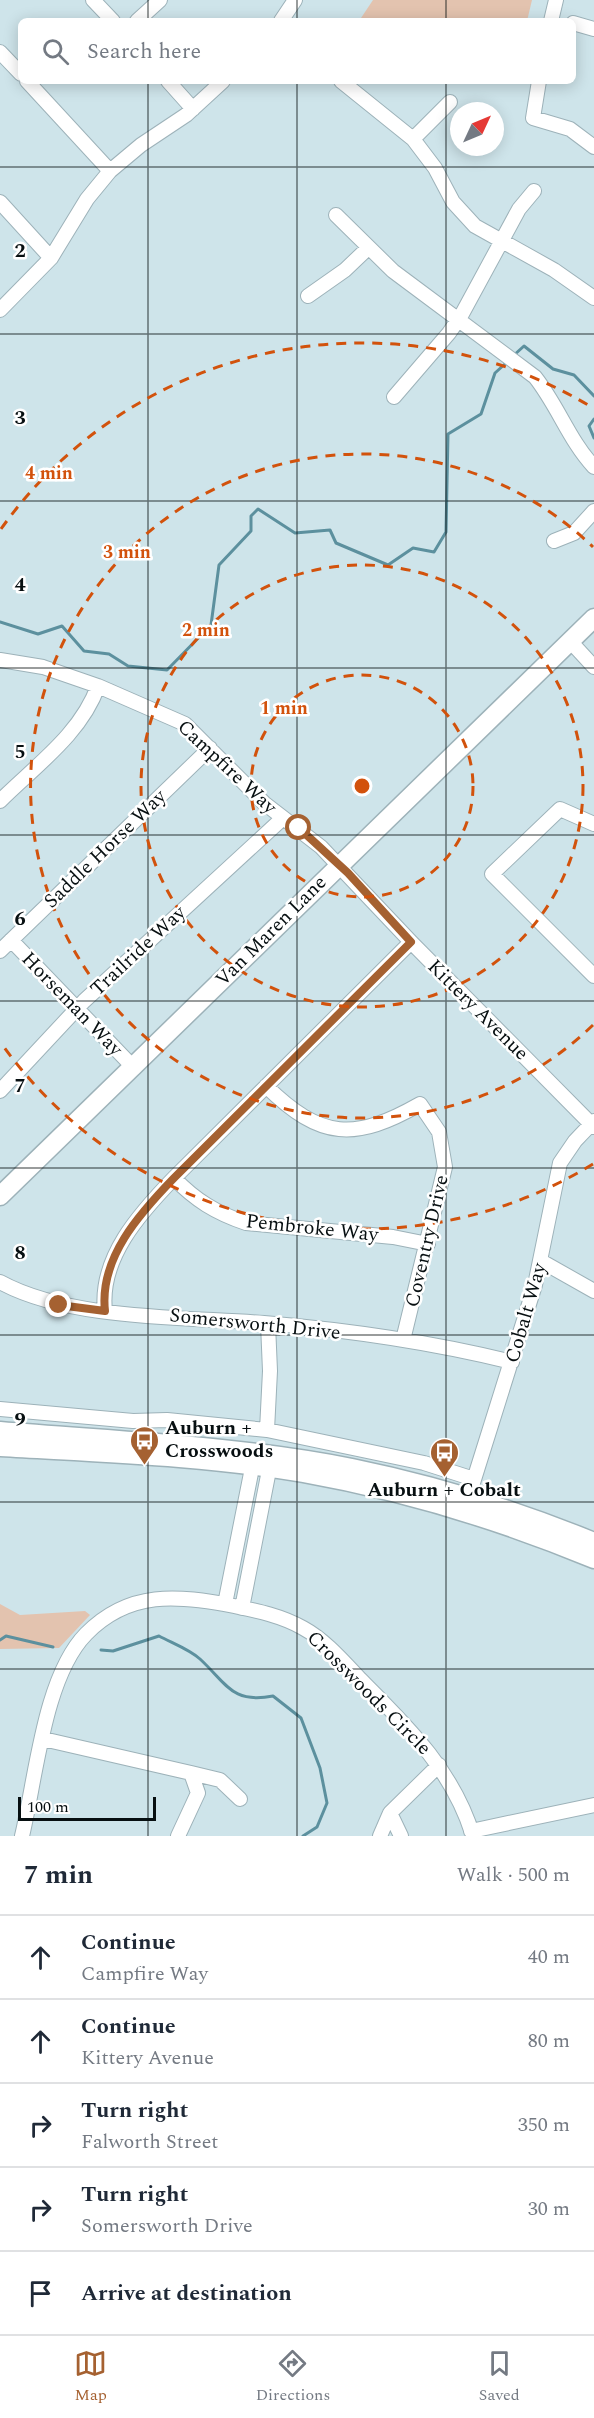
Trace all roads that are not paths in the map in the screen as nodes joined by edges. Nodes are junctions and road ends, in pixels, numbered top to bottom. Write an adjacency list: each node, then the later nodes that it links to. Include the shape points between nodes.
1 (93, 0): 5 (street)
2 (160, 0): 6 (street)
3 (295, 0): 7 (street)
4 (556, 0): 8 (street)
5 (110, 18)
6 (141, 18)
7 (282, 18)
8 (552, 18)
9 (576, 24): 10 (street)
10 (594, 29)
11 (0, 52): 12 (street)
12 (18, 71)
13 (30, 84): 22 (street)
14 (171, 84): 19 (street)
15 (220, 84): 19 (street)
16 (345, 84): 20 (street)
17 (539, 84): 21 (street, via 533,118 570,129)
18 (450, 102): 20 (street)
19 (194, 109): 22 (street)
20 (413, 139): 26 (street, via 463,215)
21 (594, 147)
22 (110, 171): 28 (street, via 87,199)
23 (534, 191): 26 (street)
24 (0, 202): 28 (street)
25 (336, 215): 27 (street)
26 (501, 242): 30 (street, via 554,270); 32 (street)
27 (368, 249): 29 (street); 32 (street)
28 (51, 258): 31 (street)
29 (308, 296)
30 (594, 298)
31 (0, 310)
32 (458, 320): 33 (street); 34 (street, via 519,364 545,390 571,438)
33 (394, 397)
34 (594, 467)
35 (594, 511): 36 (street, via 574,533)
36 (554, 541)
37 (594, 618): 38 (main road, Van Maren Lane)
38 (570, 642): 40 (street); 46 (main road, Van Maren Lane)
39 (0, 660): 41 (street, Campfire Way, via 43,668)
40 (594, 667)
41 (98, 686): 42 (street, Campfire Way, via 172,716); 43 (street, via 76,727)
42 (210, 748): 44 (street, Campfire Way); 47 (street, Saddle Horse Way)
43 (0, 801)
44 (283, 818): 46 (street, Campfire Way); 51 (street, Trailride Way)
45 (594, 824): 50 (street, via 560,809 492,874)
46 (338, 864): 48 (street, Kittery Avenue); 52 (main road, Van Maren Lane)
47 (11, 940): 49 (street, Saddle Horse Way); 51 (street, Horseman Way)
48 (411, 942): 53 (street); 55 (street, Kittery Avenue)
49 (0, 951)
50 (592, 969)
51 (77, 1008): 52 (street, Horseman Way); 54 (street, Trailride Way)
52 (134, 1068): 57 (main road, Van Maren Lane)
53 (266, 1086): 56 (street); 58 (street, Coventry Drive, via 303,1116 338,1129 375,1127 420,1104 439,1132 444,1152 444,1180)
54 (0, 1091)
55 (593, 1124): 59 (street, Cobalt Way, via 560,1163)
56 (174, 1178): 58 (street, Pembroke Way, via 200,1203 246,1223 393,1236); 62 (street, via 138,1218 121,1245 103,1294)
57 (0, 1196)
58 (428, 1244): 64 (street, Coventry Drive)
59 (541, 1261): 61 (street); 65 (street, Cobalt Way)
60 (0, 1282): 62 (street, Somersworth Drive, via 59,1305)
61 (594, 1291)
62 (105, 1311): 63 (street, Somersworth Drive)
63 (268, 1324): 64 (street, Somersworth Drive); 67 (street)
64 (403, 1340): 65 (street, Somersworth Drive)
65 (512, 1362): 71 (street, Cobalt Way)
66 (0, 1409): 67 (street)
67 (267, 1430): 71 (street, via 414,1461)
68 (0, 1431): 70 (main road)
69 (0, 1447): 70 (main road)
70 (262, 1461): 71 (main road, via 384,1490); 74 (street); 75 (street)
71 (468, 1495): 72 (main road); 73 (main road)
72 (594, 1542)
73 (594, 1559)
74 (225, 1604): 75 (street, Crosswoods Circle); 76 (street, Crosswoods Circle, via 164,1597 124,1608 102,1620 77,1645 61,1671)
75 (242, 1608): 77 (street, Crosswoods Circle, via 289,1621 313,1634 408,1727)
76 (43, 1739): 78 (street); 83 (street, Crosswoods Circle)
77 (440, 1766): 81 (street); 82 (street, Crosswoods Circle)
78 (191, 1773): 79 (street, via 220,1780); 84 (street, via 198,1793)
79 (240, 1799)
80 (594, 1804): 82 (street)
81 (390, 1814): 85 (street); 86 (street)
82 (472, 1833)
83 (22, 1836)
84 (178, 1836)
85 (380, 1836)
86 (401, 1836)

